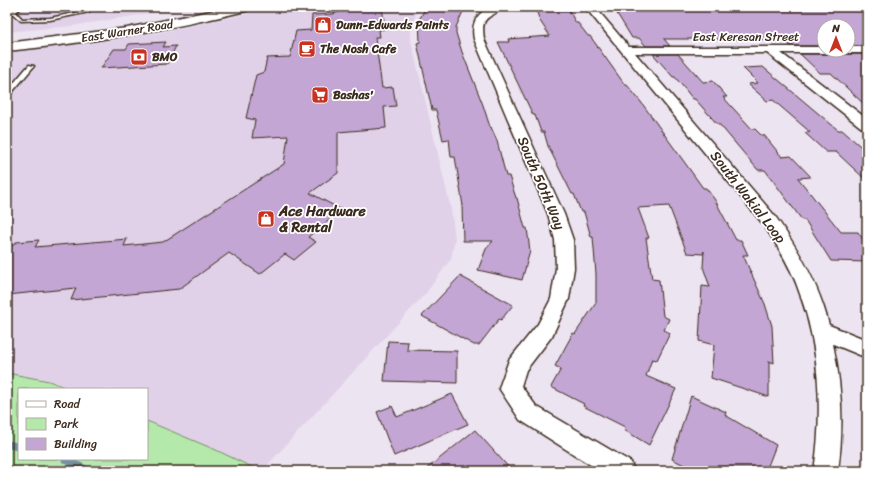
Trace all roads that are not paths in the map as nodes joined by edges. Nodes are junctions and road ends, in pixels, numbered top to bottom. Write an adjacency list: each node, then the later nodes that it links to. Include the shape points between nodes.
1 (20, 7): 2 (lane, via 13,12 21,20 50,19 87,12)
2 (84, 7)
3 (208, 7): 7 (main road, East Warner Road, via 122,24)
4 (246, 7): 8 (main road, East Warner Road, via 121,34)
5 (498, 7): 17 (street, South 50th Way, via 487,12 480,20 477,29 479,39 556,214 564,240 565,268 560,299 545,330 516,366 510,388 528,413)
6 (590, 7): 9 (street, South Wakial Loop)
7 (7, 36)
8 (7, 47)
9 (626, 50): 10 (street, East Keresan Street); 15 (street, South Wakial Loop, via 781,237 810,294)
10 (770, 50): 11 (street, East Keresan Street); 14 (street)
11 (867, 50)
12 (31, 66): 13 (lane)
13 (7, 95)
14 (867, 125)
15 (820, 330): 16 (street); 18 (street, South Wakial Loop, via 831,410)
16 (867, 349)
17 (622, 471)
18 (826, 471)

